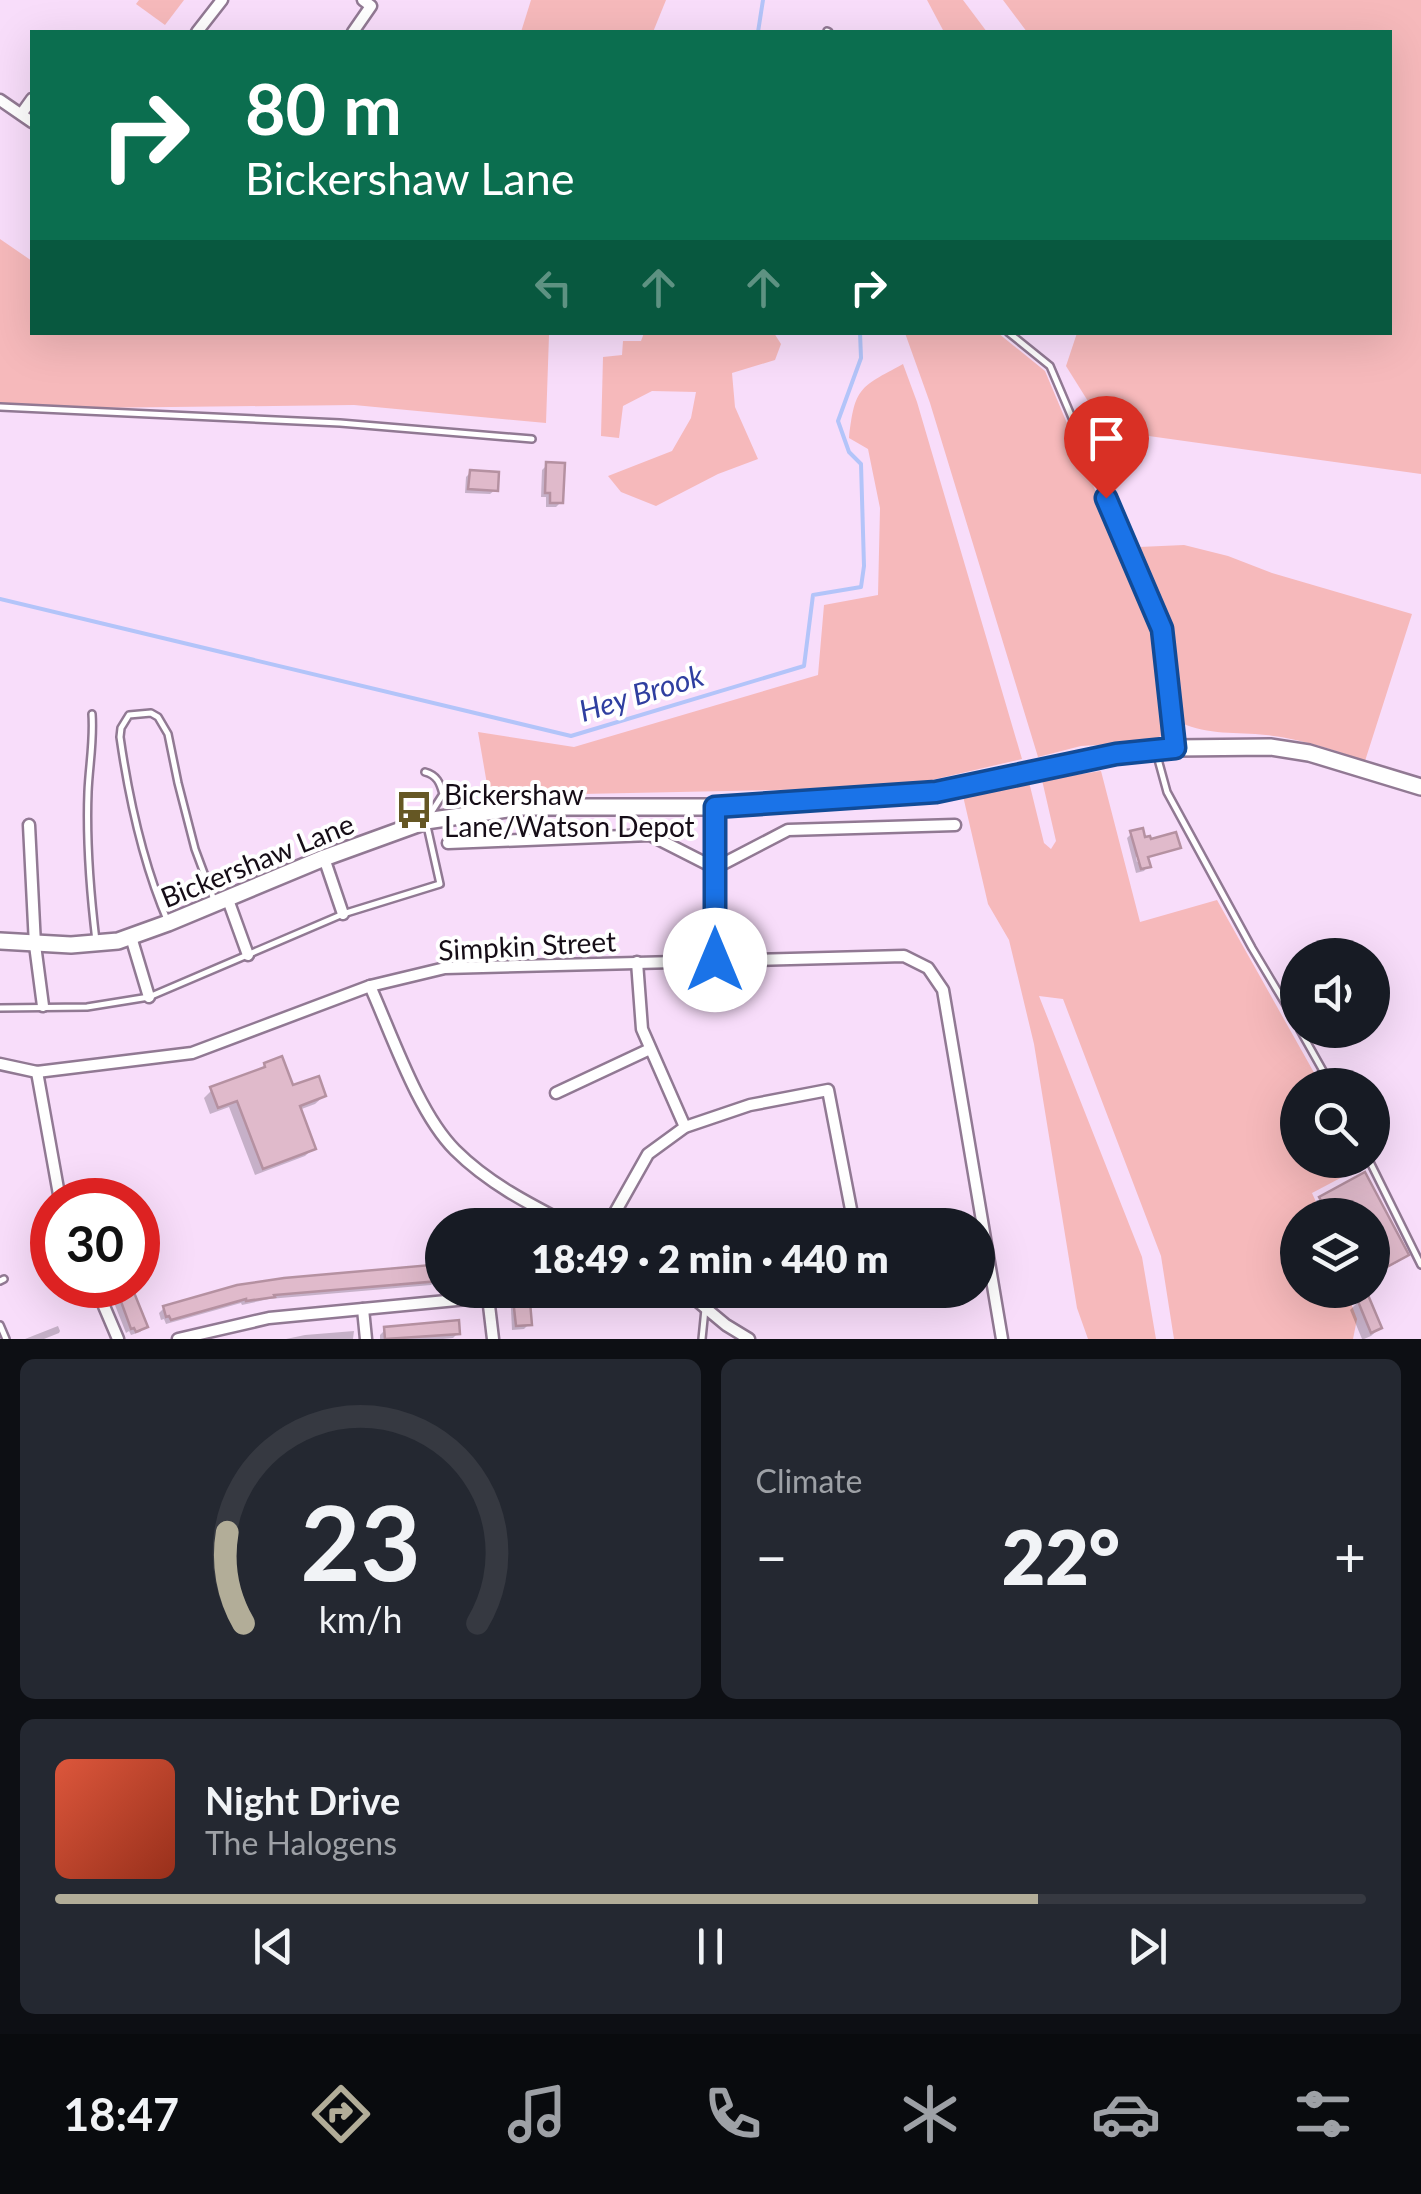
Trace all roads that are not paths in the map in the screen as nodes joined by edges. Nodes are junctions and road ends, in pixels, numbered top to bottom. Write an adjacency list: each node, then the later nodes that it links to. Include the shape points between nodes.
1 (222, 0): 3 (street)
2 (369, 2): 4 (street)
3 (199, 30)
4 (354, 30)
5 (0, 100): 7 (street)
6 (30, 102): 7 (street)
7 (22, 114): 8 (street)
8 (30, 120)
9 (1012, 335): 13 (lane, via 1050,366 1162,629)
10 (0, 407): 11 (lane)
11 (532, 439)
12 (92, 714): 29 (lane, via 88,872)
13 (1175, 748): 14 (main road, Bickershaw Lane); 16 (main road, Bickershaw Lane, via 1270,747)
14 (1156, 750): 17 (main road, Bickershaw Lane, via 936,792); 35 (lane, via 1167,792)
15 (424, 772): 18 (lane, via 440,782 443,794)
16 (1421, 787)
17 (715, 807): 18 (main road, Bickershaw Lane, via 522,807); 23 (street)
18 (426, 820): 22 (main road, Bickershaw Lane); 25 (lane, via 440,884)
19 (29, 825): 30 (street)
20 (955, 825): 23 (street, via 788,830)
21 (448, 843): 23 (street, via 650,835)
22 (324, 858): 24 (main road, Bickershaw Lane); 25 (street)
23 (715, 868): 32 (street)
24 (221, 900): 26 (main road, Bickershaw Lane); 26 (lane, via 195,849 168,734 152,712 129,715 120,737 131,800); 31 (street)
25 (343, 914): 31 (lane)
26 (168, 923): 27 (main road, Bickershaw Lane)
27 (131, 937): 29 (main road, Bickershaw Lane); 36 (street)
28 (0, 941): 30 (main road, Bickershaw Lane)
29 (96, 944): 30 (main road, Bickershaw Lane)
30 (36, 945): 37 (street)
31 (248, 955): 36 (lane)
32 (715, 960): 33 (street, Simpkin Street); 49 (street, Simpkin Street, via 904,956 928,968 943,990)
33 (637, 962): 34 (street, Simpkin Street, via 445,968); 39 (street)
34 (370, 986): 41 (street, Simpkin Street, via 192,1054); 46 (street, via 426,1112 454,1149)
35 (1280, 996)
36 (149, 997): 37 (lane)
37 (44, 1006): 38 (lane)
38 (0, 1008)
39 (650, 1049): 42 (street); 43 (street)
40 (0, 1064): 41 (street, Simpkin Street)
41 (38, 1072): 44 (street)
42 (556, 1093)
43 (686, 1127): 47 (street, via 648,1154); 48 (street, via 750,1105 828,1090)
44 (56, 1178)
45 (1377, 1178): 50 (lane)
46 (538, 1208)
47 (618, 1208)
48 (851, 1208)
49 (977, 1208)
50 (1421, 1265)
51 (995, 1304): 63 (street, Simpkin Street)
52 (105, 1308): 57 (street)
53 (363, 1309): 58 (street, via 269,1318); 59 (street); 60 (street, via 488,1298)
54 (705, 1309): 61 (lane); 62 (street)
55 (0, 1326): 56 (lane)
56 (6, 1339)
57 (118, 1339)
58 (178, 1339)
59 (366, 1339)
60 (493, 1339)
61 (702, 1339)
62 (749, 1339)
63 (1002, 1339)

